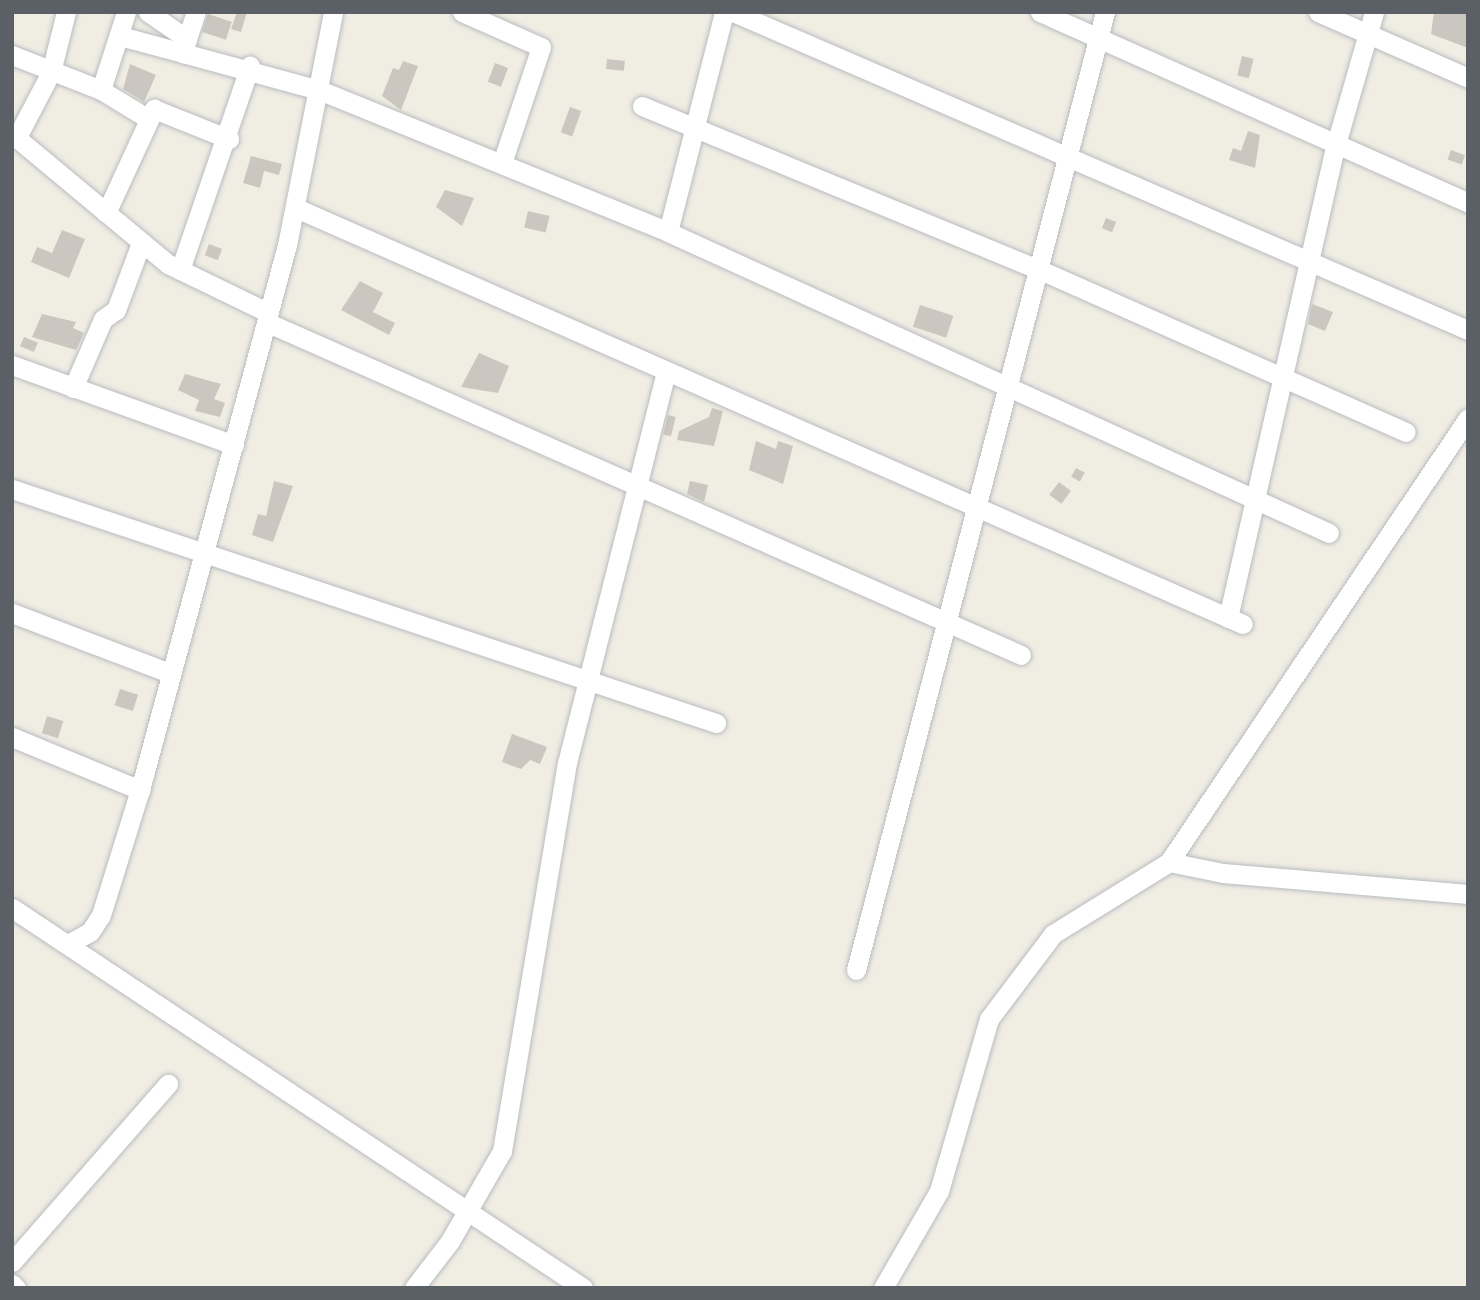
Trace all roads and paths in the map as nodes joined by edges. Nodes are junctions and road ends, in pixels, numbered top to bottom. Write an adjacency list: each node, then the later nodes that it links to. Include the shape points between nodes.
1 (66, 12): 19 (street)
2 (126, 12): 14 (street)
3 (148, 12): 16 (street)
4 (196, 12): 16 (street)
5 (333, 12): 22 (street)
6 (461, 12): 30 (street, via 541,47)
7 (724, 12): 25 (street)
8 (733, 12): 29 (street)
9 (1040, 12): 15 (street)
10 (1105, 12): 15 (street)
11 (1318, 12): 13 (street)
12 (1374, 12): 13 (street)
13 (1368, 35): 20 (street); 28 (street)
14 (120, 36): 16 (street); 21 (street)
15 (1098, 38): 28 (street); 29 (street)
16 (185, 46): 18 (street)
17 (12, 55): 19 (street)
18 (250, 66): 22 (street); 27 (street)
19 (51, 72): 21 (street); 26 (street)
20 (1468, 78)
21 (102, 90): 24 (street)
22 (319, 90): 30 (street); 32 (street)
23 (642, 106): 25 (street)
24 (148, 118): 27 (street, via 156,109); 33 (street)
25 (694, 127): 34 (street); 37 (street)
26 (15, 136): 33 (street)
27 (229, 139): 38 (street)
28 (1336, 144): 31 (street); 36 (street)
29 (1072, 157): 36 (street); 37 (street)
30 (502, 163): 34 (street)
31 (1468, 203)
32 (296, 208): 39 (street); 42 (street)
33 (106, 213): 35 (street)
34 (668, 232): 44 (street)
35 (141, 243): 38 (street); 45 (street, via 116,310 103,319)
36 (1308, 260): 40 (street); 43 (street)
37 (1038, 269): 43 (street); 44 (street)
38 (180, 270): 39 (street)
39 (267, 317): 48 (street); 49 (street)
40 (1468, 330)
41 (12, 365): 45 (street)
42 (666, 371): 49 (street); 52 (street)
43 (1283, 377): 47 (street); 51 (street)
44 (1009, 387): 51 (street); 52 (street)
45 (73, 388): 48 (street)
46 (1468, 418): 63 (street)
47 (1406, 432)
48 (234, 445): 54 (street)
49 (637, 486): 56 (street); 59 (street)
50 (12, 489): 54 (street)
51 (1257, 500): 52 (street, via 1235,621); 53 (street)
52 (977, 508): 56 (street)
53 (1329, 533)
54 (202, 555): 58 (street); 59 (street)
55 (12, 613): 58 (street)
56 (947, 623): 57 (street); 67 (street)
57 (1021, 655)
58 (170, 673): 62 (street)
59 (588, 681): 60 (street); 69 (street, via 567,763 502,1152)
60 (716, 723)
61 (12, 737): 62 (street)
62 (140, 790): 66 (street, via 101,915 90,932)
63 (1169, 862): 64 (street, via 1223,873); 75 (street, via 1053,934 989,1019 939,1191)
64 (1468, 894)
65 (12, 908): 66 (street)
66 (68, 944): 69 (street)
67 (856, 970)
68 (168, 1084): 70 (street)
69 (471, 1208): 73 (street); 74 (street)
70 (12, 1262)
71 (12, 1284): 72 (street)
72 (16, 1288)
73 (414, 1288)
74 (583, 1288)
75 (883, 1288)

